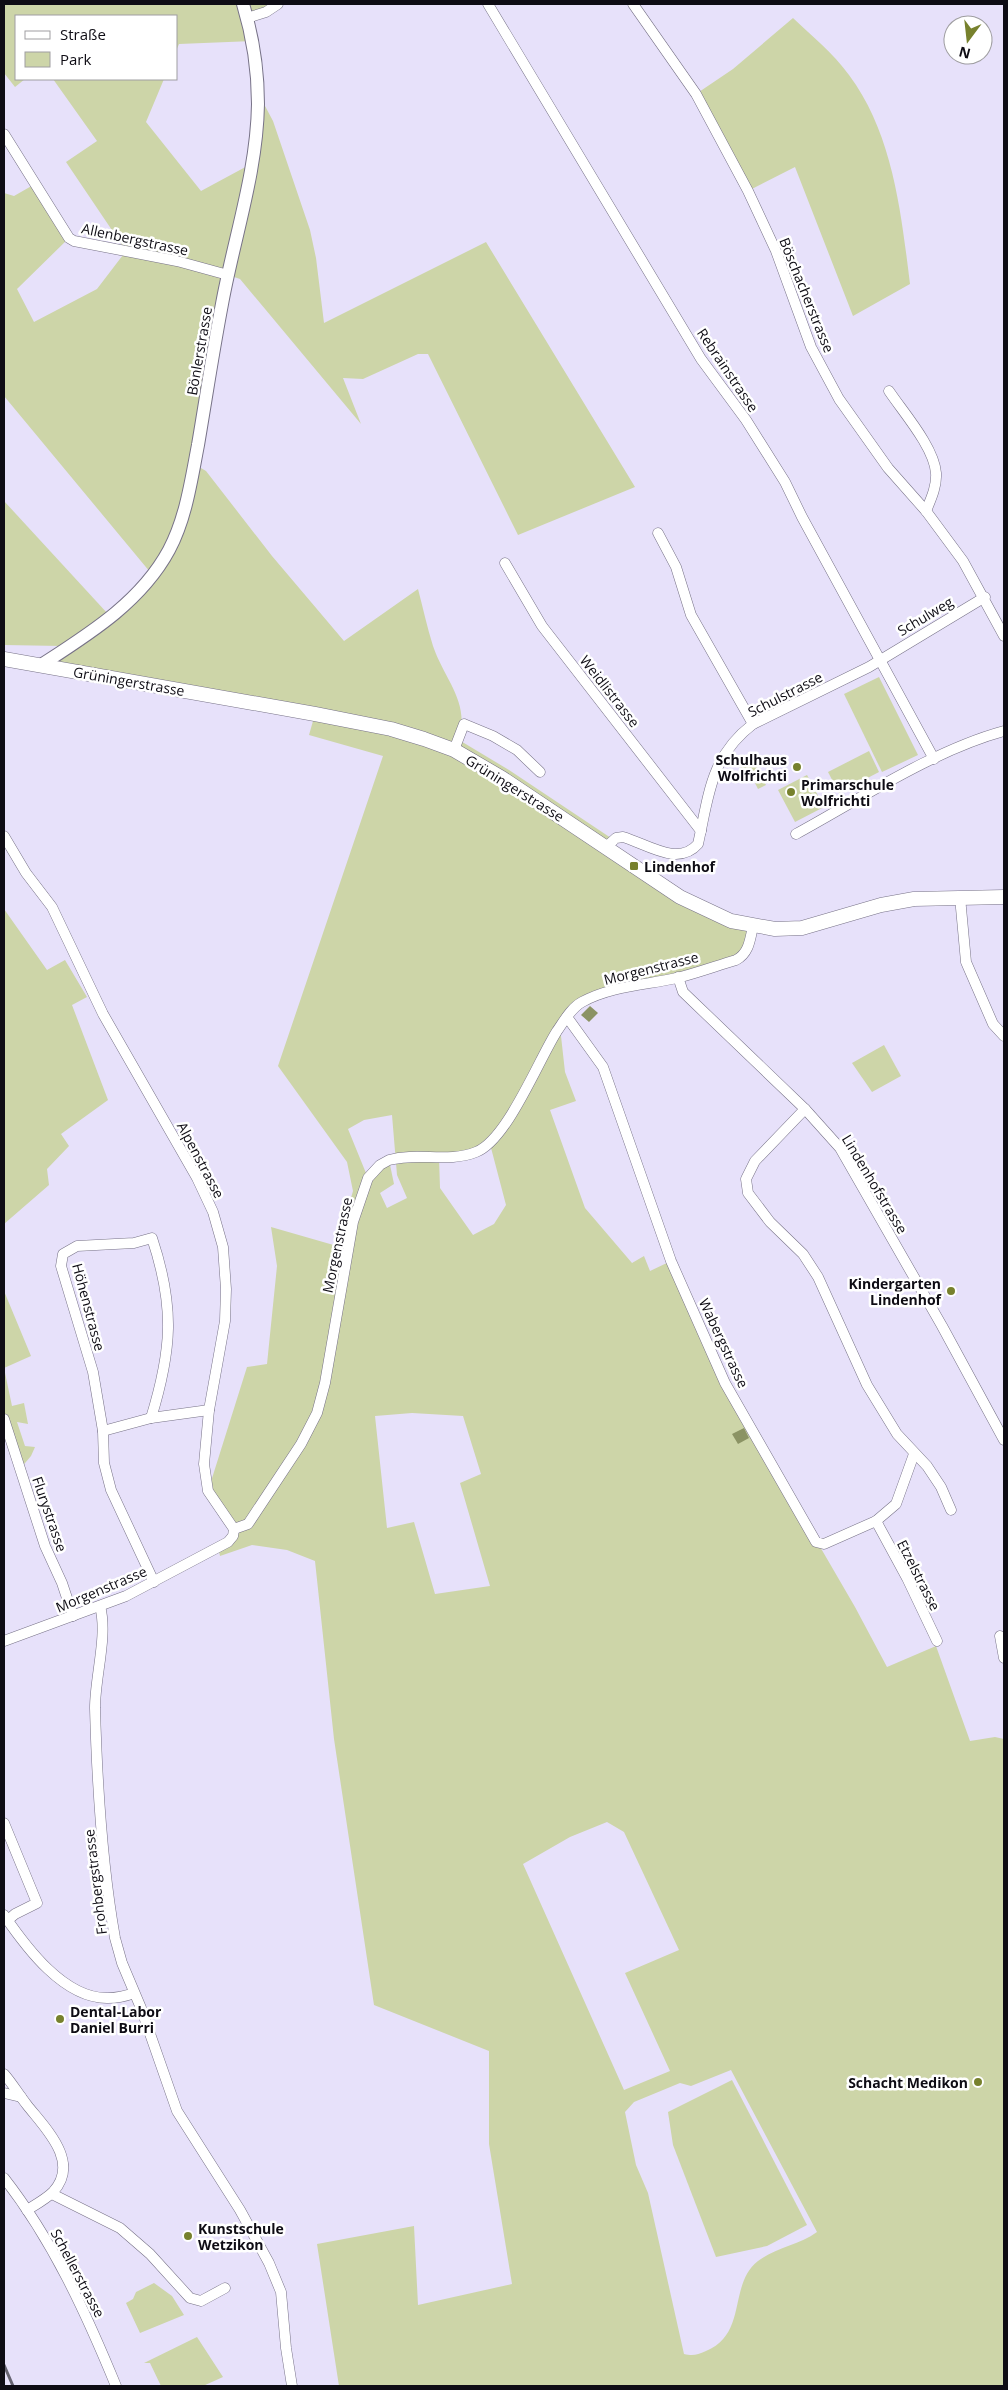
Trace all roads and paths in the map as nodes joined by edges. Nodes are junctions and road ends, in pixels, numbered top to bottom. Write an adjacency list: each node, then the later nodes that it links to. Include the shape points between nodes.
1 (243, 4): 5 (street, Bönlerstrasse)
2 (278, 4): 5 (street)
3 (488, 4): 15 (street, Rebrainstrasse, via 701,359 746,420 785,482)
4 (633, 4): 9 (street, Böschacherstrasse, via 696,94 748,191 776,251 811,347 839,399 888,468)
5 (247, 18): 7 (street, Bönlerstrasse, via 256,60 257,118 243,212)
6 (4, 134): 7 (street, Allenbergstrasse, via 74,242 177,261)
7 (228, 275): 16 (street, Bönlerstrasse, via 188,494 168,550 149,580 104,624)
8 (889, 391): 9 (street, via 928,448 936,472 933,494)
9 (926, 510): 12 (street, Böschacherstrasse)
10 (658, 533): 17 (street, via 676,567 691,615)
11 (505, 563): 22 (street, Weidlistrasse, via 542,626)
12 (984, 597): 13 (street, Böschacherstrasse); 15 (street, Schulweg)
13 (1004, 636)
14 (4, 659): 16 (main road, Grüningerstrasse)
15 (881, 660): 17 (street, Schulstrasse); 20 (street, Rebrainstrasse)
16 (41, 665): 19 (main road, Grüningerstrasse, via 391,729)
17 (753, 724): 22 (street, Schulstrasse, via 736,738 719,762 711,780)
18 (1004, 731): 20 (street, via 982,737)
19 (454, 750): 21 (street, via 464,724 518,750); 25 (main road, Grüningerstrasse)
20 (934, 759): 23 (street)
21 (540, 772)
22 (701, 831): 25 (street, Schulstrasse, via 698,844 682,855 624,837 616,838)
23 (796, 834)
24 (4, 836): 33 (street, Alpenstrasse, via 52,907 102,1014 197,1178 213,1212 223,1247 226,1297 225,1321)
25 (606, 847): 28 (main road, Grüningerstrasse, via 690,902 732,921)
26 (960, 897): 27 (main road, Grüningerstrasse); 28 (main road, Grüningerstrasse, via 904,901 802,928); 31 (street, via 966,962 993,1024)
27 (1004, 897)
28 (753, 926): 29 (street, Morgenstrasse, via 749,946 743,956)
29 (678, 977): 30 (street, Morgenstrasse, via 614,990 582,1002); 32 (street, Lindenhofstrasse, via 683,992)
30 (567, 1017): 40 (street, Wabergstrasse, via 603,1067 671,1261 725,1383 816,1542 824,1544); 41 (street, Morgenstrasse, via 503,1128 490,1144 461,1157 390,1160 368,1178 352,1222 317,1413 301,1444 248,1524)
31 (1004, 1036)
32 (805, 1109): 37 (street, Lindenhofstrasse, via 840,1148); 38 (street, via 755,1161 746,1179 748,1193 770,1222 803,1254 818,1277 867,1385 897,1434)
33 (209, 1410): 34 (street); 41 (street, Alpenstrasse, via 205,1479 208,1491)
34 (151, 1418): 36 (street); 36 (street, Höhenstrasse, via 165,1366 169,1330 168,1298 152,1238 134,1243 77,1246 63,1254 61,1266 93,1372)
35 (4, 1419): 44 (street, Flurystrasse, via 45,1546)
36 (103, 1431): 42 (street, Höhenstrasse, via 104,1463 111,1490)
37 (1004, 1440)
38 (914, 1454): 39 (street, via 927,1466); 40 (street, Wabergstrasse, via 896,1504)
39 (951, 1510)
40 (876, 1521): 47 (street, Etzelstrasse)
41 (234, 1529): 42 (street, Morgenstrasse, via 228,1542)
42 (154, 1582): 43 (street, Morgenstrasse)
43 (100, 1606): 44 (street, Morgenstrasse); 51 (street, Frohbergstrasse, via 103,1625 95,1694 97,1768 111,1915 122,1963)
44 (73, 1616): 46 (street, Morgenstrasse)
45 (1000, 1636): 48 (street)
46 (4, 1641)
47 (937, 1641)
48 (1004, 1658)
49 (4, 1823): 50 (street, via 37,1903)
50 (6, 1918): 51 (street, via 36,1955 70,1987 106,1998)
51 (134, 1994): 60 (street, Frohbergstrasse, via 177,2111 240,2210 281,2292)
52 (4, 2074): 54 (street)
53 (4, 2093): 54 (street)
54 (21, 2097): 56 (street, via 53,2138 62,2157 60,2180)
55 (4, 2178): 57 (street, Schellerstrasse)
56 (52, 2194): 57 (street); 58 (street, via 120,2228 150,2254 190,2298 201,2301)
57 (27, 2210): 59 (street, Schellerstrasse, via 74,2290)
58 (225, 2288)
59 (116, 2386)
60 (292, 2386)

